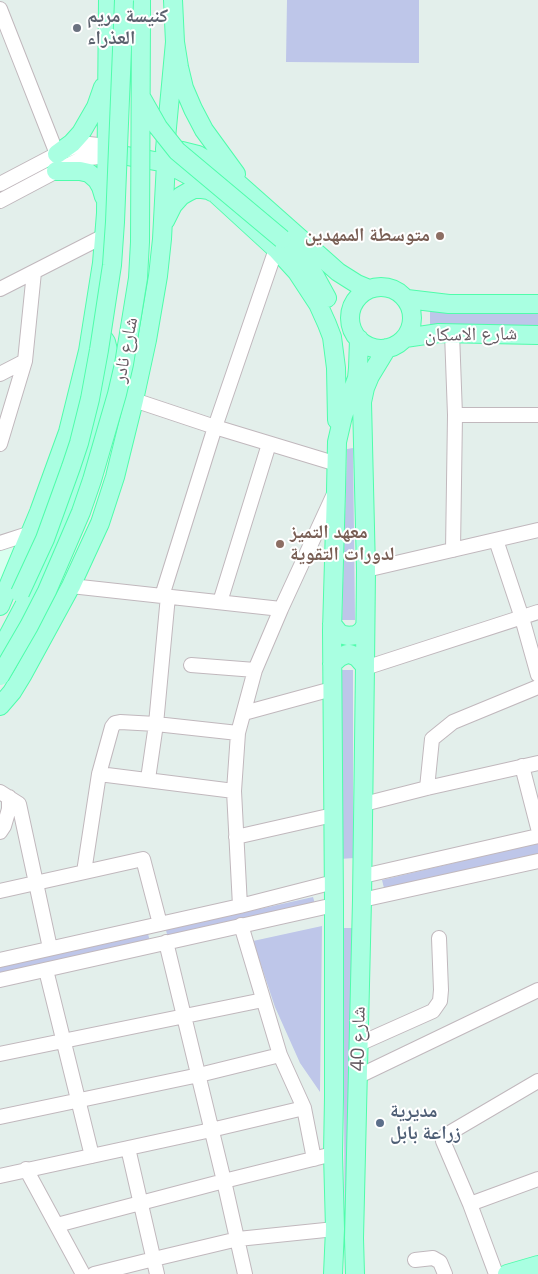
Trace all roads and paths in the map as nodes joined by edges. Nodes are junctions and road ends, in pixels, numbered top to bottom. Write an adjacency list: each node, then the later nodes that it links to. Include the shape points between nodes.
1 (108, 0): 7 (main road)
2 (141, 0): 63 (main road, شارع نادر, bridge, via 140,242 138,278 124,364 81,512 47,591)
3 (173, 0): 6 (main road)
4 (124, 8): 18 (main road, bridge, via 127,61 158,127 178,151); 56 (main road, شارع نادر, bridge, via 115,222 90,399 79,443 45,539)
5 (0, 9): 10 (street)
6 (175, 42): 8 (main road); 12 (main road, via 184,88 193,109 204,130)
7 (108, 65): 9 (main road); 10 (main road, via 96,107 81,133)
8 (164, 154): 9 (main road, via 143,158); 12 (main road, via 182,151 198,155 223,170); 13 (main road); 17 (main road)
9 (114, 156): 10 (street, via 83,144); 15 (main road)
10 (57, 162): 11 (street); 14 (street); 15 (main road, via 89,173 97,180 102,187)
11 (0, 184)
12 (249, 192): 21 (main road, via 338,272)
13 (216, 194): 17 (main road, via 194,189 181,196 167,215); 18 (main road)
14 (0, 201)
15 (106, 212): 16 (main road)
16 (104, 236): 19 (street); 29 (main road)
17 (162, 239): 32 (main road, via 154,305)
18 (279, 244): 35 (street); 36 (main road, via 305,263 331,306 336,333)
19 (34, 272): 20 (street); 30 (street)
20 (0, 289)
21 (370, 289): 22 (main road, via 390,288); 27 (main road, via 354,302 351,311 350,321)
22 (407, 299): 23 (main road, شارع الاسكان, via 449,304); 26 (main road, via 413,319)
23 (538, 304)
24 (452, 333): 25 (main road, شارع الاسكان); 26 (main road, شارع الاسكان); 33 (street)
25 (538, 335)
26 (405, 338): 28 (main road)
27 (359, 339): 28 (main road, via 367,345); 36 (main road, via 356,378)
28 (387, 348): 46 (main road, شارع 40, via 370,376 362,402)
29 (88, 351): 42 (main road, via 68,432); 57 (main road, via 95,339 106,342 107,362 82,468 47,559)
30 (25, 361): 31 (street); 37 (street)
31 (0, 374)
32 (134, 400): 35 (street); 47 (main road, via 100,522)
33 (455, 415): 34 (street); 45 (street)
34 (538, 415)
35 (215, 427): 38 (street); 48 (street)
36 (337, 442): 39 (main road, شارع 40)
37 (0, 444)
38 (269, 444): 39 (street); 49 (street)
39 (337, 464): 40 (main road, شارع 40)
40 (336, 491): 51 (street); 54 (main road, شارع 40)
41 (538, 530): 43 (street)
42 (31, 533): 44 (street); 50 (main road)
43 (496, 540): 45 (street); 53 (street)
44 (0, 543)
45 (452, 550): 46 (street)
46 (366, 570): 55 (main road, شارع 40)
47 (71, 586): 48 (street); 66 (main road, via 23,674)
48 (165, 596): 49 (street); 68 (street)
49 (220, 602): 51 (street)
50 (0, 606)
51 (281, 609): 61 (street)
52 (538, 612): 53 (street)
53 (522, 618): 60 (street); 62 (street)
54 (332, 624): 55 (main road, via 340,634 348,636 356,635); 59 (main road, شارع 40)
55 (365, 626): 60 (main road, شارع 40)
56 (0, 630)
57 (0, 651)
58 (191, 664): 61 (street)
59 (332, 664): 60 (main road, via 347,654 357,657); 65 (main road, شارع 40)
60 (365, 667): 77 (main road, شارع 40)
61 (254, 670): 67 (street)
62 (538, 675)
63 (0, 676)
64 (538, 687): 74 (street, via 453,722 432,739)
65 (332, 689): 67 (street); 78 (main road, شارع 40)
66 (0, 706)
67 (244, 713): 69 (street)
68 (156, 724): 69 (street); 72 (street, via 115,723); 73 (street)
69 (238, 733): 75 (street)
70 (538, 763): 71 (street)
71 (522, 766): 74 (street); 79 (street)
72 (99, 774): 73 (street); 84 (street)
73 (148, 779): 75 (street)
74 (426, 788): 77 (street)
75 (234, 791): 82 (street)
76 (4, 795): 80 (street, via 9,809); 87 (street, via 19,804)
77 (364, 804): 85 (main road, شارع 40)
78 (333, 815): 82 (street); 86 (main road, شارع 40)
79 (538, 828)
80 (0, 832)
81 (538, 836): 85 (street)
82 (236, 837): 91 (street)
83 (538, 860): 89 (street)
84 (84, 872): 87 (street); 92 (street, via 143,859)
85 (363, 876): 89 (main road, شارع 40)
86 (334, 882): 90 (main road, شارع 40); 91 (street)
87 (36, 883): 88 (street); 96 (street)
88 (0, 891)
89 (362, 900): 104 (main road, شارع 40)
90 (334, 905): 93 (street); 103 (main road, شارع 40)
91 (240, 906): 92 (street)
92 (155, 925): 95 (street); 96 (street)
93 (241, 925): 95 (street); 101 (street)
94 (439, 938): 104 (street, via 441,990 440,1001 433,1011)
95 (161, 944): 98 (street); 102 (street)
96 (50, 948): 97 (street)
97 (0, 960)
98 (46, 970): 99 (street); 105 (street)
99 (0, 980)
100 (538, 990): 109 (street)
101 (263, 1000): 102 (street); 107 (street)
102 (184, 1016): 105 (street); 108 (street)
103 (334, 1029): 104 (main road); 116 (main road, شارع 40)
104 (359, 1036): 109 (main road, شارع 40)
105 (63, 1041): 106 (street); 111 (street)
106 (0, 1054)
107 (280, 1055): 108 (street); 112 (street)
108 (199, 1075): 111 (street); 114 (street)
109 (359, 1076): 127 (main road, شارع 40)
110 (538, 1081): 124 (street, via 444,1138)
111 (77, 1100): 113 (street); 117 (street)
112 (304, 1108): 114 (street); 118 (street)
113 (0, 1118)
114 (211, 1130): 115 (street); 122 (street)
115 (128, 1148): 117 (street); 123 (street)
116 (333, 1154): 118 (street); 126 (main road, شارع 40)
117 (92, 1156): 119 (street)
118 (314, 1159): 122 (street)
119 (26, 1169): 120 (street); 125 (street)
120 (0, 1176)
121 (538, 1179): 124 (street)
122 (224, 1181): 123 (street); 128 (street)
123 (141, 1202): 125 (street); 129 (street)
124 (470, 1204): 140 (street)
125 (57, 1225): 132 (street)
126 (335, 1229): 128 (street); 136 (main road, شارع 40)
127 (354, 1238): 137 (main road, شارع 40); 138 (main road)
128 (238, 1239): 129 (street); 135 (street)
129 (154, 1258): 133 (street); 134 (street)
130 (415, 1260): 139 (street, via 433,1258 440,1262)
131 (538, 1265): 141 (main road)
132 (83, 1274)
133 (94, 1274)
134 (157, 1274)
135 (245, 1274)
136 (332, 1274)
137 (355, 1274)
138 (364, 1274)
139 (445, 1274)
140 (496, 1274)
141 (507, 1274)

